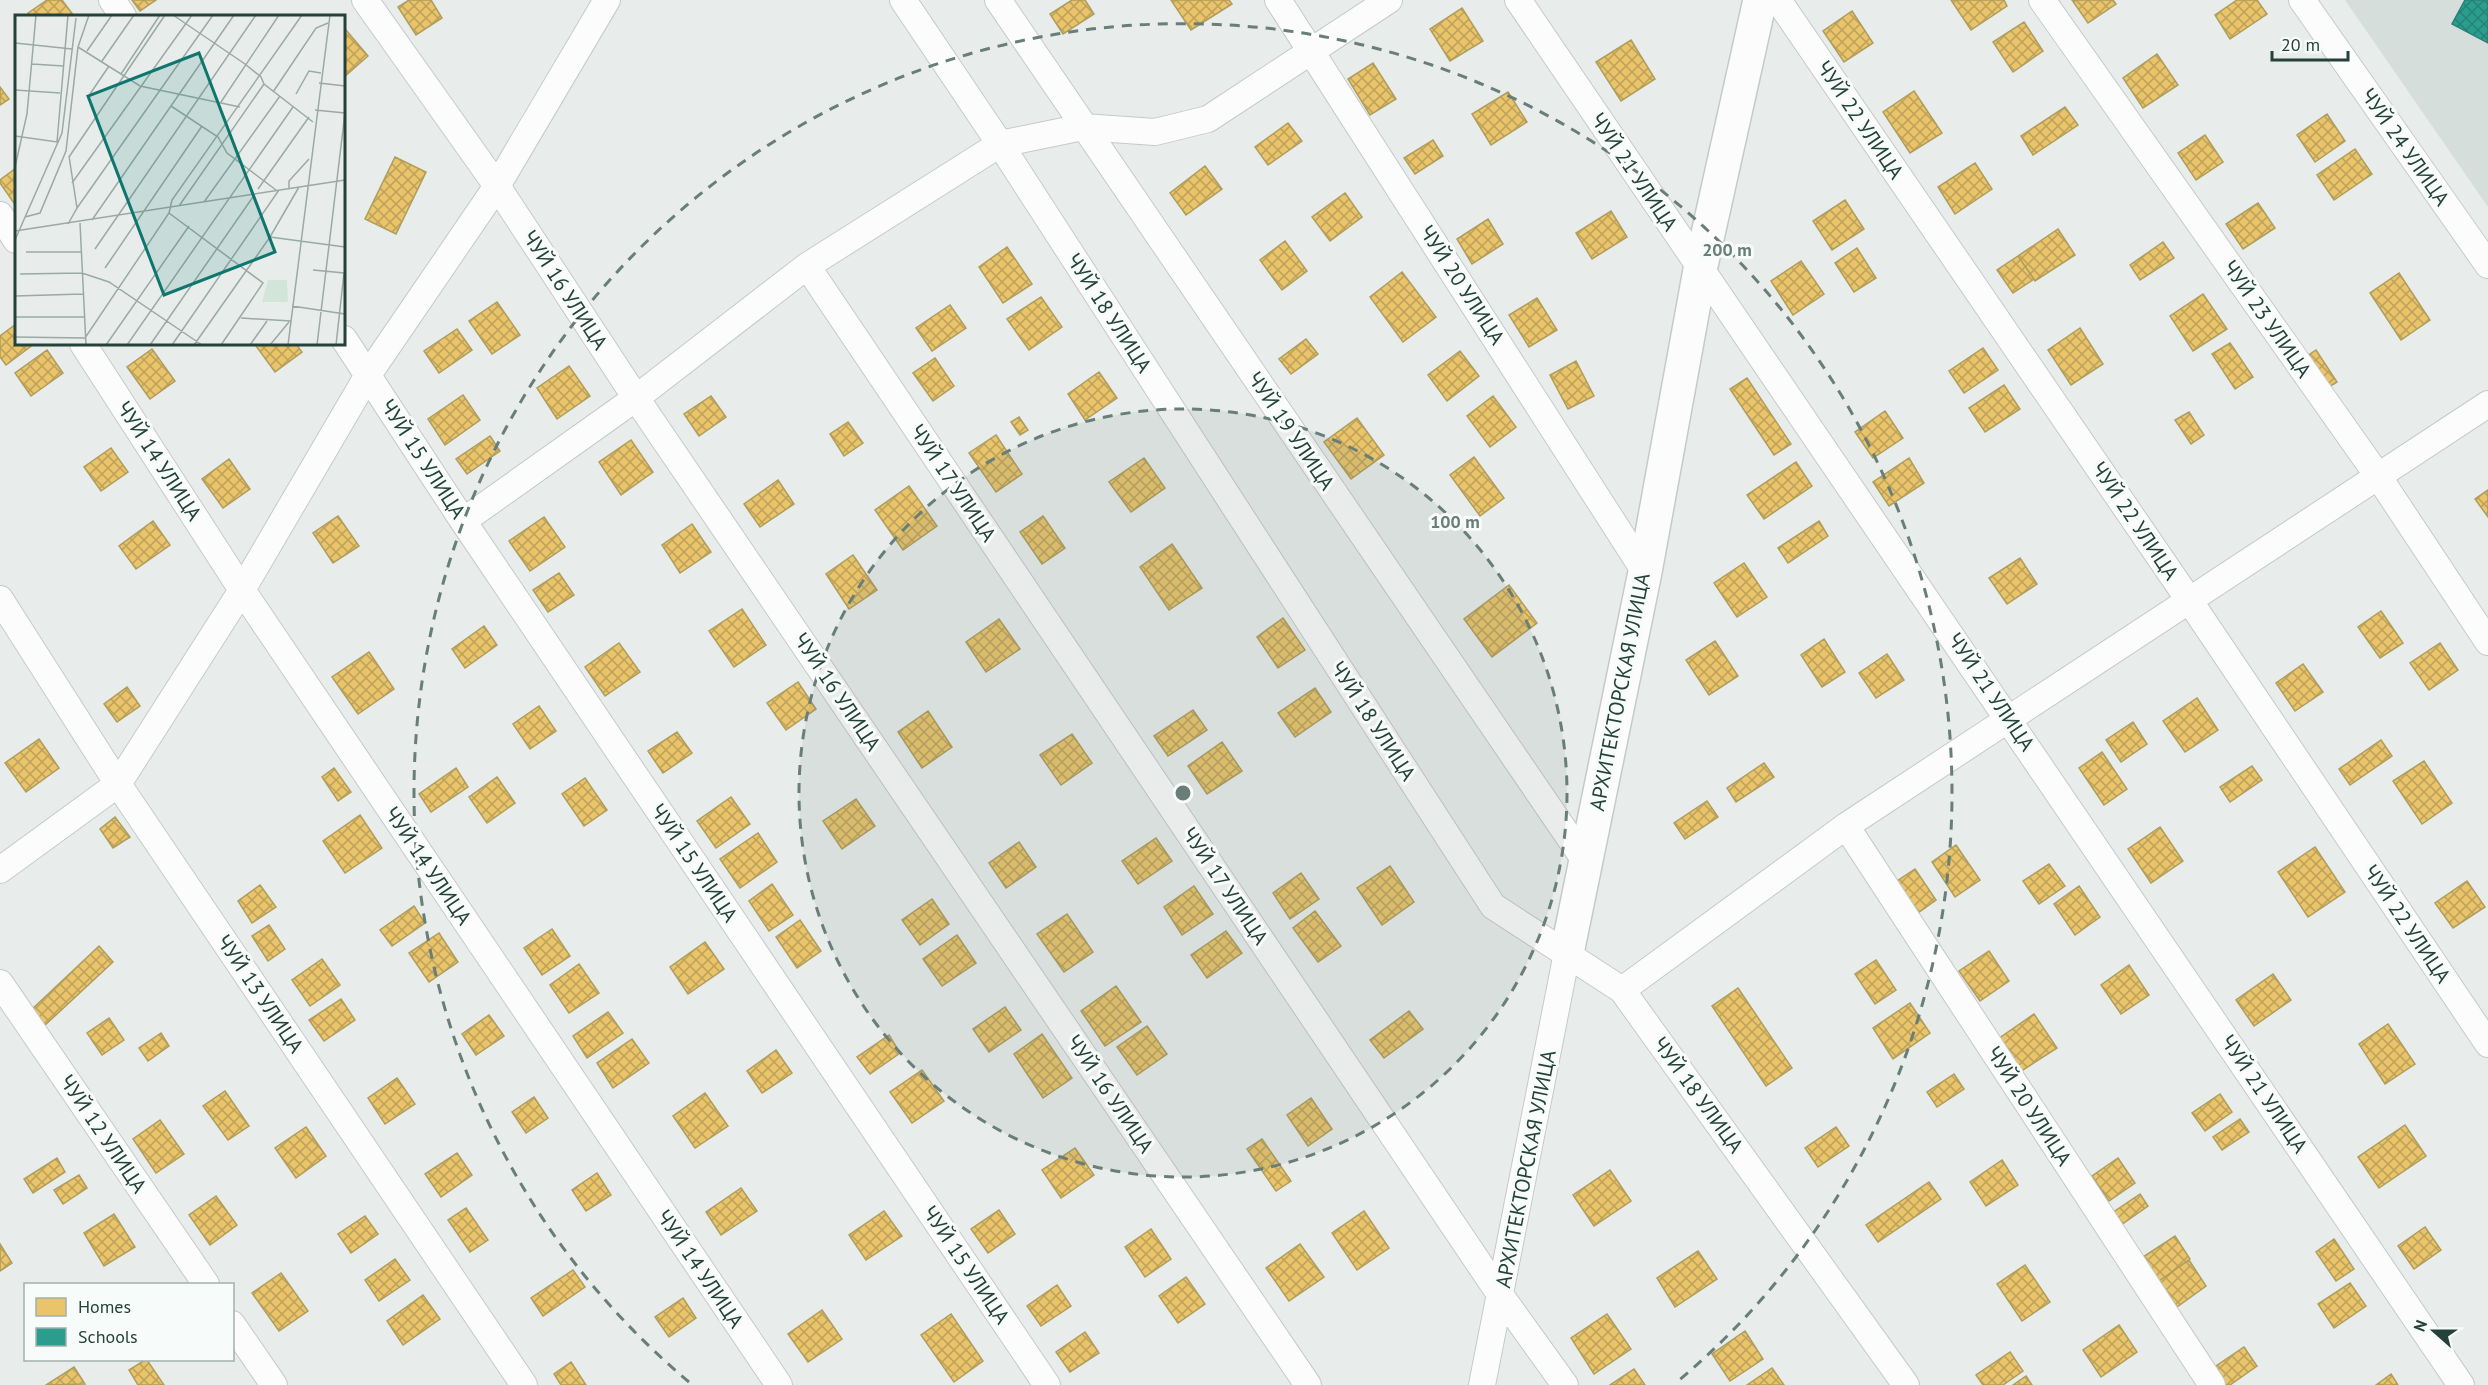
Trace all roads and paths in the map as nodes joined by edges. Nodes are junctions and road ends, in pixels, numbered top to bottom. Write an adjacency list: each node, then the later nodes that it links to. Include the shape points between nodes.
1 (112, 0): 13 (street)
2 (365, 0): 17 (street, ЧУЙ 16 УЛИЦА)
3 (607, 0): 17 (street)
4 (903, 0): 16 (street, ЧУЙ 18 УЛИЦА)
5 (998, 0): 15 (street, ЧУЙ 19 УЛИЦА)
6 (1278, 0): 14 (street, ЧУЙ 20 УЛИЦА)
7 (1389, 0): 14 (street)
8 (1518, 0): 22 (street, ЧУЙ 21 УЛИЦА)
9 (1760, 0): 22 (street, АРХИТЕКТОРСКАЯ УЛИЦА)
10 (1779, 0): 33 (street, ЧУЙ 22 УЛИЦА)
11 (2042, 0): 28 (street, ЧУЙ 23 УЛИЦА)
12 (2302, 0): 20 (street, ЧУЙ 24 УЛИЦА)
13 (122, 15)
14 (1312, 51): 15 (street, via 1208,119 1155,132); 30 (street, ЧУЙ 20 УЛИЦА)
15 (1083, 127): 16 (street); 38 (street, ЧУЙ 19 УЛИЦА)
16 (1000, 144): 21 (street); 40 (street, ЧУЙ 18 УЛИЦА, via 1493,906)
17 (497, 186): 25 (street); 26 (street, ЧУЙ 16 УЛИЦА)
18 (0, 214): 19 (street)
19 (15, 238)
20 (2488, 265)
21 (807, 266): 26 (street); 45 (street, ЧУЙ 17 УЛИЦА)
22 (1700, 270): 30 (street, АРХИТЕКТОРСКАЯ УЛИЦА); 35 (street, ЧУЙ 21 УЛИЦА)
23 (345, 340): 25 (street, ЧУЙ 15 УЛИЦА)
24 (84, 345): 31 (street, ЧУЙ 14 УЛИЦА)
25 (368, 375): 29 (street, ЧУЙ 15 УЛИЦА); 31 (street)
26 (636, 398): 29 (street); 51 (street, ЧУЙ 16 УЛИЦА)
27 (2488, 404): 28 (street)
28 (2378, 476): 33 (street); 34 (street, ЧУЙ 23 УЛИЦА)
29 (463, 521): 50 (street, ЧУЙ 15 УЛИЦА)
30 (1645, 572): 38 (street, АРХИТЕКТОРСКАЯ УЛИЦА)
31 (242, 590): 36 (street); 49 (street, ЧУЙ 14 УЛИЦА)
32 (0, 599): 36 (street, ЧУЙ 13 УЛИЦА)
33 (2189, 600): 35 (street); 43 (street, ЧУЙ 22 УЛИЦА)
34 (2488, 642)
35 (2009, 719): 37 (street); 56 (street, ЧУЙ 21 УЛИЦА)
36 (118, 784): 39 (street); 48 (street, ЧУЙ 13 УЛИЦА)
37 (1846, 826): 42 (street); 55 (street, ЧУЙ 20 УЛИЦА)
38 (1586, 862): 40 (street, АРХИТЕКТОРСКАЯ УЛИЦА)
39 (0, 870)
40 (1567, 953): 42 (street, ЧУЙ 18 УЛИЦА); 45 (street, АРХИТЕКТОРСКАЯ УЛИЦА)
41 (0, 983): 44 (street, ЧУЙ 12 УЛИЦА)
42 (1622, 990): 54 (street, ЧУЙ 18 УЛИЦА)
43 (2488, 1044)
44 (205, 1283)
45 (1502, 1296): 52 (street, АРХИТЕКТОРСКАЯ УЛИЦА); 53 (street, ЧУЙ 17 УЛИЦА)
46 (234, 1327): 47 (street)
47 (274, 1385)
48 (524, 1385)
49 (779, 1385)
50 (1047, 1385)
51 (1308, 1385)
52 (1482, 1385)
53 (1565, 1385)
54 (1905, 1385)
55 (2212, 1385)
56 (2461, 1385)

